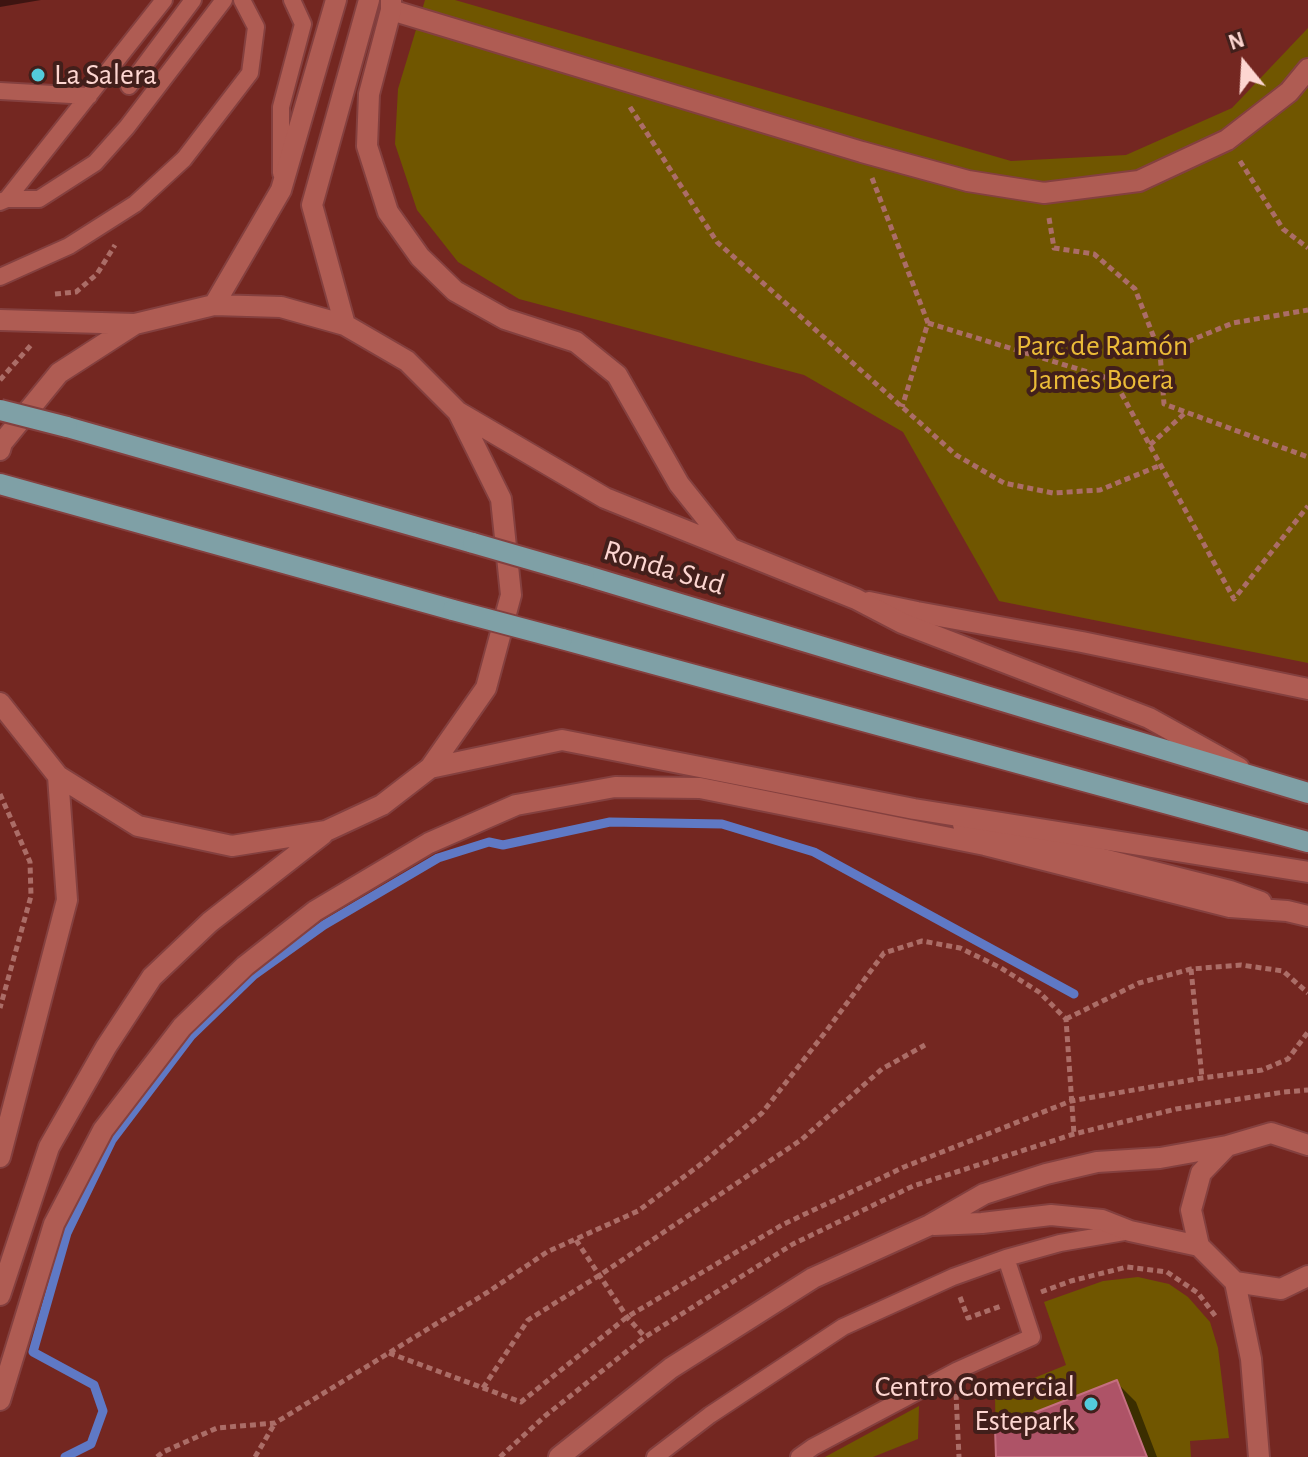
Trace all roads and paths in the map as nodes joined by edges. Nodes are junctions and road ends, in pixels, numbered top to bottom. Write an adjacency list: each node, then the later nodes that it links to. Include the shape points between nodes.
1 (164, 0): 13 (lane)
2 (193, 0): 11 (lane)
3 (224, 0): 18 (lane, via 95,163 39,199)
4 (242, 0): 20 (lane, via 256,27 250,73 184,159 135,204 69,246)
5 (292, 0): 16 (lane, via 303,24 281,107)
6 (336, 0): 16 (main road)
7 (369, 0): 26 (main road, via 312,205)
8 (391, 5): 10 (main road); 38 (main road, via 369,94 367,146 388,212 420,257 455,291 505,319 576,342 617,375 679,484)
9 (1308, 69): 14 (main road, via 1289,92)
10 (610, 76): 15 (main road); 28 (path, via 717,242)
11 (129, 86)
12 (0, 91): 13 (lane)
13 (89, 96): 18 (lane)
14 (1227, 140): 17 (main road, via 1139,181); 19 (path, via 1283,229)
15 (862, 152): 17 (main road, via 968,181); 24 (path)
16 (281, 190): 21 (main road)
17 (1044, 193): 27 (path, via 1054,248 1094,254 1135,289)
18 (4, 201)
19 (1308, 248)
20 (0, 277)
21 (214, 305): 25 (main road); 26 (main road, via 281,307)
22 (1308, 310): 27 (path, via 1233,323)
23 (0, 320): 25 (main road)
24 (928, 323): 28 (path); 32 (path, via 1114,380)
25 (135, 324): 33 (main road, via 59,373)
26 (345, 325): 30 (main road, via 407,361)
27 (1160, 353): 31 (path, via 1164,404)
28 (902, 407): 35 (path, via 956,455 1004,483 1053,493 1100,490)
29 (0, 410): 44 (main road, Ronda Sud, bridge, via 584,575)
30 (458, 412): 38 (main road, via 605,498); 42 (main road, via 501,499 511,595 486,688)
31 (1185, 413): 32 (path); 34 (path)
32 (1150, 445): 35 (path)
33 (0, 450)
34 (1308, 457)
35 (1161, 465): 37 (path, via 1234,599)
36 (0, 484): 49 (main road, bridge)
37 (1308, 506)
38 (730, 548): 39 (main road)
39 (856, 599): 40 (main road); 44 (main road, via 902,623 1149,718)
40 (1308, 689)
41 (0, 704): 43 (main road)
42 (430, 768): 47 (main road, via 562,740); 48 (main road, via 382,805)
43 (58, 776): 48 (main road, via 138,826 232,846); 64 (main road, via 67,900)
44 (1260, 779): 45 (main road, Ronda Sud)
45 (1308, 793)
46 (0, 794): 55 (path, via 30,862 31,896)
47 (914, 809): 50 (main road); 51 (main road, via 1230,891)
48 (326, 831): 74 (main road, via 210,922 152,977 49,1147)
49 (1308, 842)
50 (1308, 872)
51 (1287, 911): 52 (main road); 81 (main road, via 1230,907 985,845 700,788 615,787 516,805 429,843 315,911 245,966 182,1027 103,1130 54,1224)
52 (1308, 916)
53 (1191, 969): 54 (path, via 1241,965 1283,971); 56 (path, via 1139,983); 59 (path)
54 (1308, 993)
55 (0, 1008)
56 (1066, 1019): 60 (path); 67 (path, via 1039,992 960,948 922,941 884,953 762,1113 638,1211)
57 (1308, 1032): 59 (path, via 1288,1059 1262,1070)
58 (925, 1045): 70 (path, via 882,1069 801,1140)
59 (1202, 1078): 60 (path)
60 (1071, 1101): 61 (path); 76 (path, via 904,1167 782,1225)
61 (1074, 1134)
62 (1308, 1145): 63 (main road, via 1271,1133)
63 (1227, 1146): 65 (main road, via 1097,1162 1046,1174 984,1194); 68 (main road, via 1201,1173 1191,1210)
64 (0, 1157)
65 (930, 1225): 66 (main road, via 1051,1215 1102,1220); 86 (main road, via 813,1278 671,1368)
66 (1130, 1231): 68 (main road); 69 (lane)
67 (576, 1240): 70 (path); 79 (path, via 547,1252)
68 (1199, 1246): 73 (main road)
69 (1006, 1258): 72 (lane); 75 (lane)
70 (600, 1275): 76 (path); 80 (path, via 528,1320)
71 (1308, 1276): 73 (main road, via 1281,1289)
72 (953, 1277): 75 (path, via 968,1318); 87 (lane, via 843,1327)
73 (1235, 1282): 90 (main road, via 1251,1359)
74 (0, 1295)
75 (1020, 1299): 77 (path, via 1127,1267 1167,1272 1198,1293); 88 (lane, via 1032,1337 956,1371)
76 (627, 1317): 78 (path); 80 (path, via 521,1402)
77 (1220, 1322)
78 (645, 1337)
79 (389, 1353): 80 (path); 82 (path)
80 (483, 1388)
81 (0, 1400)
82 (275, 1423): 84 (path, via 217,1428); 85 (path)
83 (958, 1425): 89 (path)
84 (157, 1457)
85 (255, 1457)
86 (559, 1457)
87 (655, 1457)
88 (799, 1457)
89 (959, 1457)
90 (1259, 1457)

